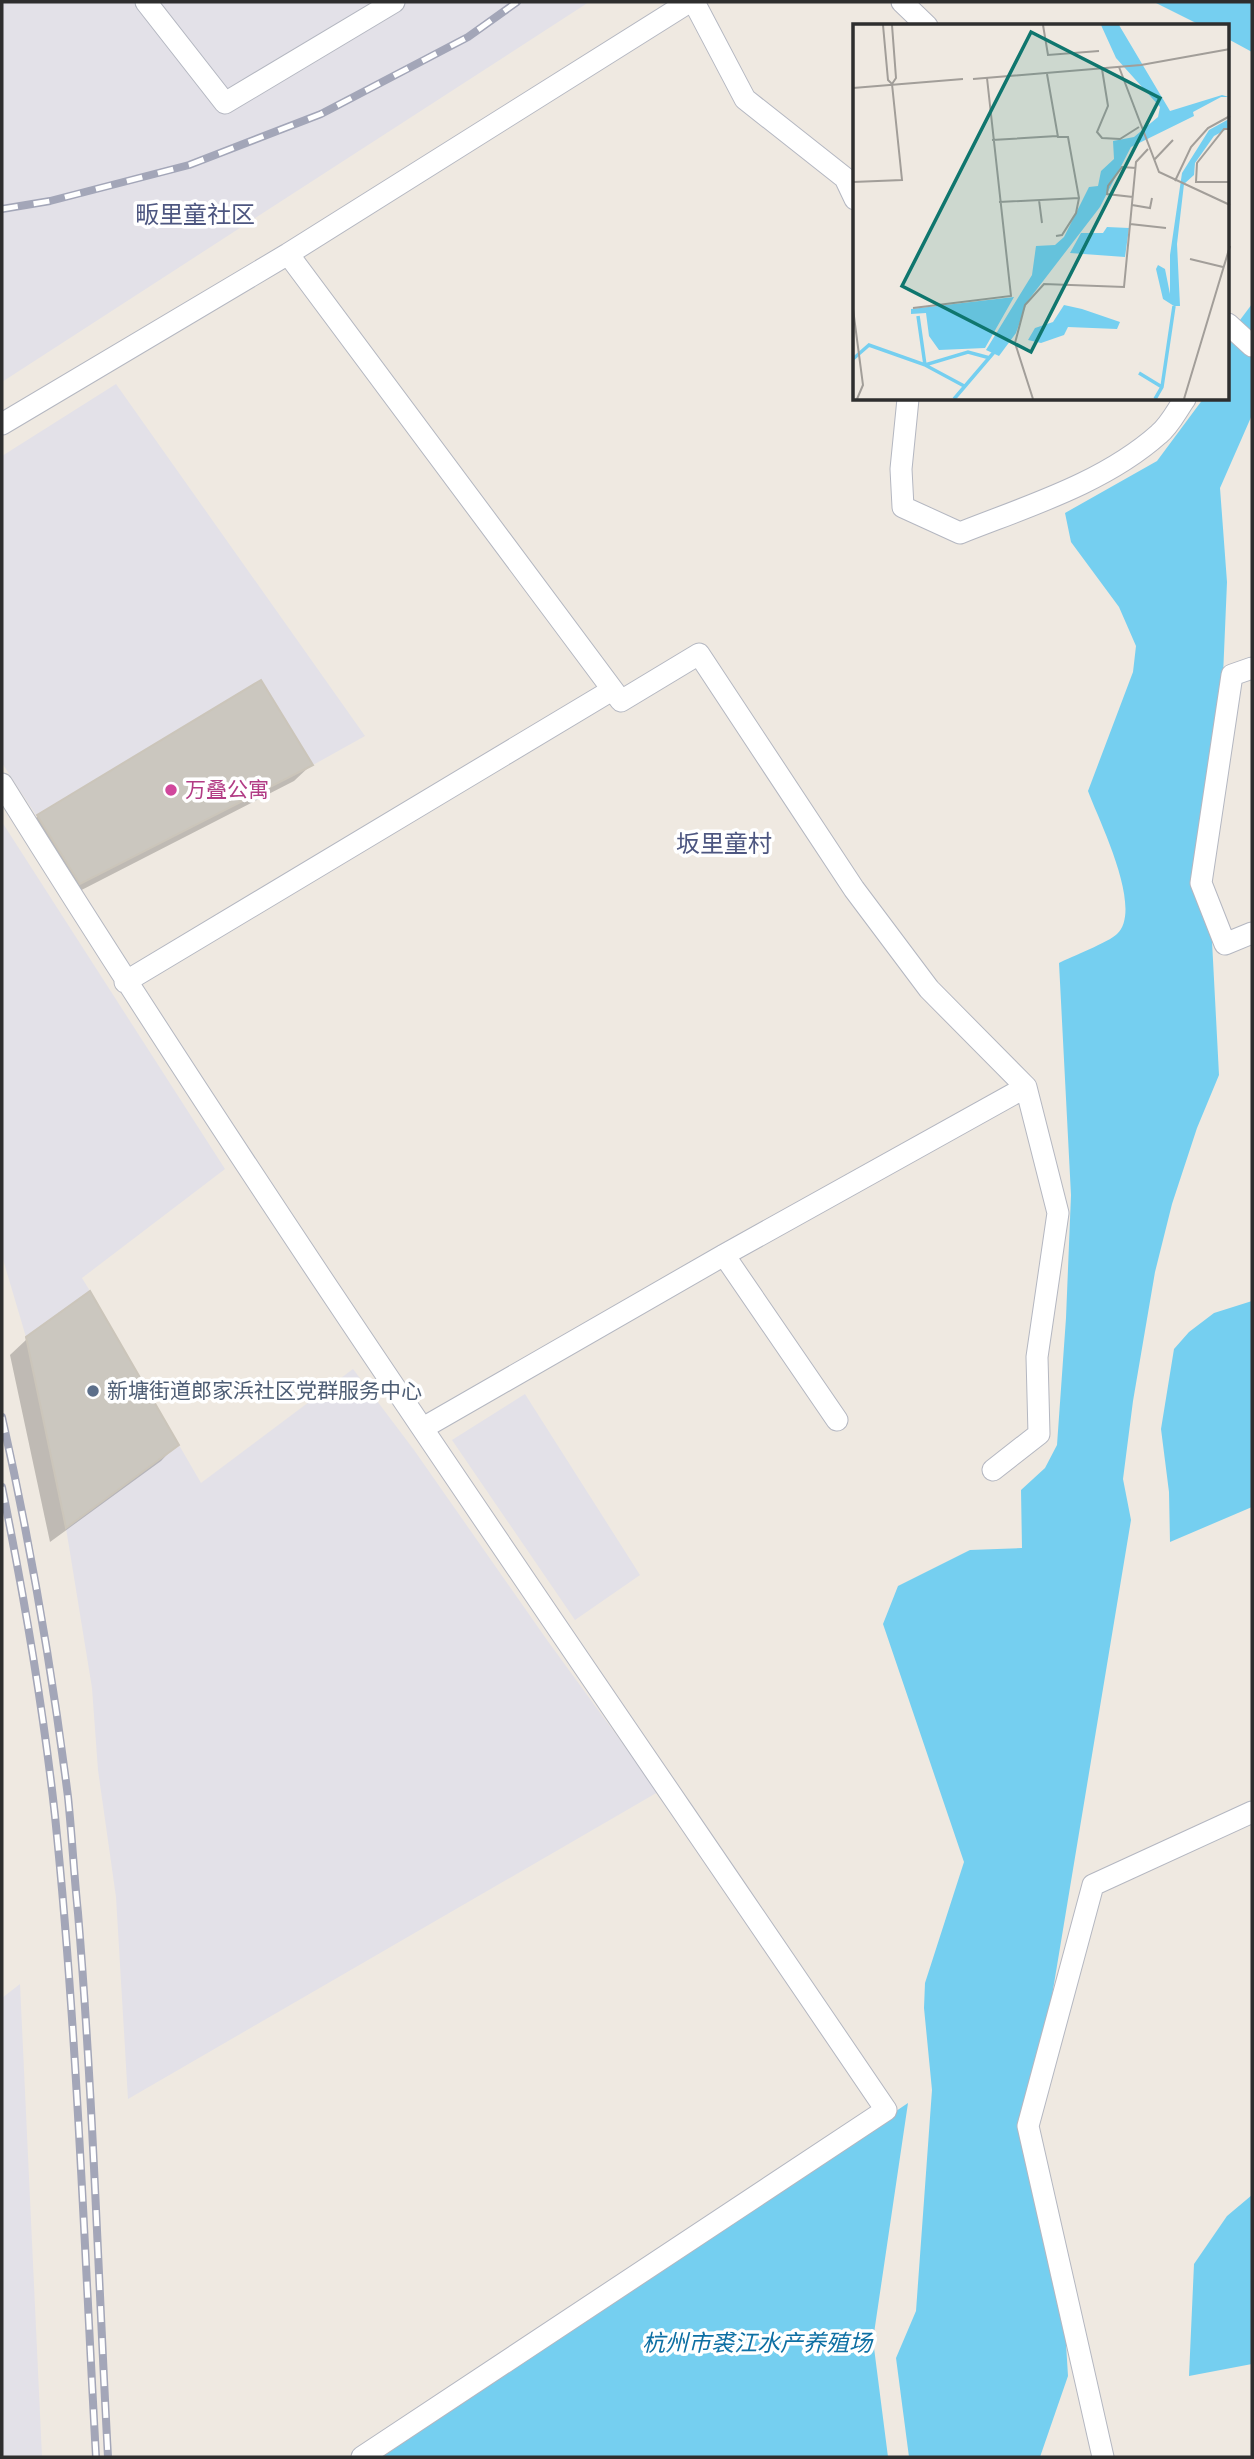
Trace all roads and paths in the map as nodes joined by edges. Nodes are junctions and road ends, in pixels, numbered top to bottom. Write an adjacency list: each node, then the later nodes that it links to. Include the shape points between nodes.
1 (146, 2): 2 (street, via 225,103)
2 (394, 2)
3 (691, 2): 6 (street, via 745,99 845,178); 7 (street)
4 (902, 2): 5 (street)
5 (925, 24)
6 (853, 195)
7 (288, 254): 12 (street); 14 (street)
8 (1230, 326): 9 (street)
9 (1252, 346)
10 (908, 401): 11 (street, via 901,470 904,507 960,533 1108,470 1161,433)
11 (1184, 401)
12 (2, 424)
13 (1252, 668): 16 (street, via 1232,675 1201,883 1225,944)
14 (612, 690): 17 (street); 18 (street, via 621,701 699,654 854,890 929,989)
15 (2, 784): 17 (street)
16 (1252, 933)
17 (125, 982): 21 (street)
18 (1026, 1087): 19 (street); 22 (street, via 1058,1213 1037,1357 1038,1434)
19 (724, 1255): 20 (street); 21 (street)
20 (837, 1420)
21 (423, 1428): 24 (street, via 886,2110)
22 (993, 1471)
23 (1252, 1812): 25 (street, via 1093,1885 1028,2126)
24 (362, 2457)
25 (1103, 2457)

